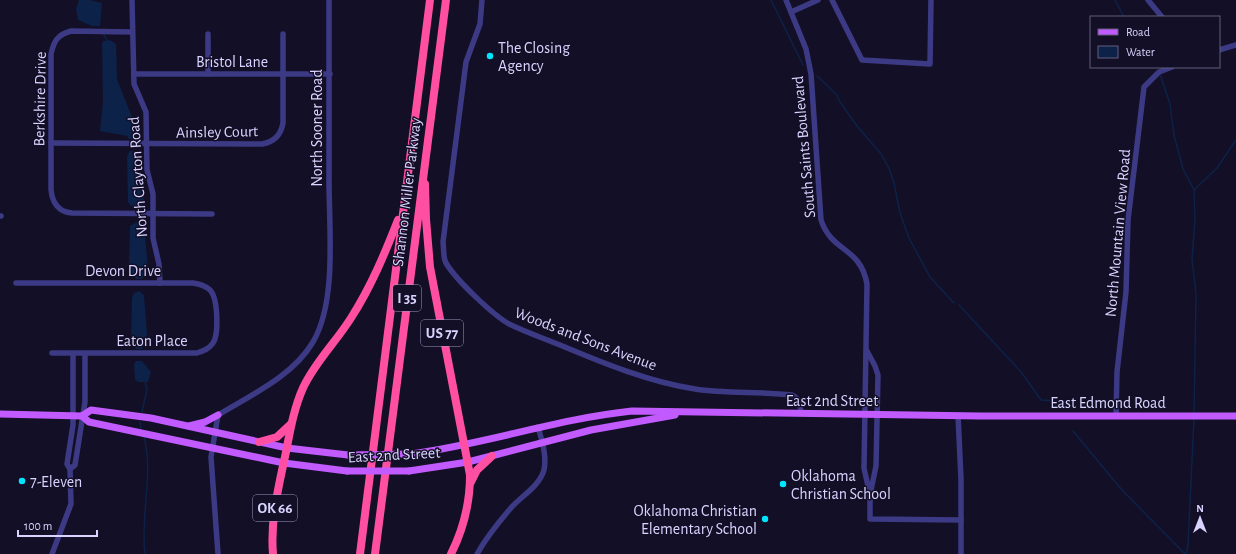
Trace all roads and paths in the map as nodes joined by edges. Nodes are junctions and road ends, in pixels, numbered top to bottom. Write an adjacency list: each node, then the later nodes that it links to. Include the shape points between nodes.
1 (132, 0): 13 (street, North Clayton Road)
2 (329, 0): 22 (street, North Sooner Road)
3 (430, 0): 26 (highway, Shannon Miller Parkway / I 35)
4 (446, 0): 25 (highway, Shannon Miller Parkway / I 35)
5 (482, 0): 37 (street, Woods and Sons Avenue, via 480,24 466,62 443,242 446,262 473,294 494,313 528,332 587,356 674,385 725,392 792,395 800,404)
6 (786, 0): 11 (street, South Saints Boulevard)
7 (818, 0): 11 (street)
8 (832, 0): 9 (street, via 862,60 930,64)
9 (931, 0)
10 (1148, 0): 12 (street)
11 (791, 12): 32 (street, South Saints Boulevard, via 806,49 811,74 821,220 832,240 858,260 866,275)
12 (1161, 16)
13 (132, 32): 19 (street, North Clayton Road); 23 (street, Berkshire Drive, via 70,31 61,34 55,41 51,54)
14 (208, 34): 20 (street)
15 (283, 34): 21 (street, Ainsley Court)
16 (1236, 45): 17 (street)
17 (1220, 50)
18 (1169, 68): 46 (street, North Mountain View Road, via 1159,72 1144,87 1128,220 1126,292 1117,372)
19 (134, 74): 20 (street, Bristol Lane); 24 (street, North Clayton Road, via 135,87 146,112)
20 (208, 74): 21 (street, Bristol Lane)
21 (282, 74): 22 (street, Bristol Lane); 24 (street, Ainsley Court, via 282,126 278,137 271,142)
22 (330, 74): 42 (street, North Sooner Road, via 329,257 326,312 321,328 305,354 283,375)
23 (52, 143): 24 (street, Ainsley Court); 27 (street, Berkshire Drive, via 52,194 55,205 61,210 75,214)
24 (146, 144): 27 (street, North Clayton Road)
25 (425, 155): 54 (highway, US 77, via 430,267); 68 (highway, Shannon Miller Parkway / I 35)
26 (402, 210): 48 (highway, via 368,289 351,318 311,374 303,388); 67 (highway, Shannon Miller Parkway / I 35)
27 (153, 213): 28 (street); 30 (street, North Clayton Road, via 153,238)
28 (212, 214)
29 (16, 283): 30 (street, Devon Drive)
30 (160, 283): 31 (street, Devon Drive, via 193,283 204,286 212,293)
31 (216, 307): 35 (street, Eaton Place, via 215,340 203,352)
32 (867, 350): 38 (street, South Saints Boulevard); 39 (street, South Saints Boulevard, via 878,376)
33 (52, 353): 34 (street, Eaton Place)
34 (73, 354): 35 (street, Eaton Place); 41 (street)
35 (85, 354): 44 (street, via 85,402)
36 (683, 413): 37 (main road, East 2nd Street); 50 (main road, East 2nd Street, via 632,411); 53 (main road, East 2nd Street, via 620,424)
37 (801, 413): 38 (main road, East 2nd Street)
38 (865, 413): 39 (main road, East 2nd Street); 62 (street, South Saints Boulevard, via 864,468)
39 (877, 413): 43 (main road, East 2nd Street); 62 (street, South Saints Boulevard, via 876,466)
40 (0, 414): 41 (main road, East 2nd Street)
41 (73, 415): 44 (main road, East 2nd Street); 60 (street, via 67,464)
42 (218, 415): 49 (main road, via 205,422); 51 (street)
43 (958, 415): 45 (main road, East 2nd Street); 63 (street)
44 (82, 416): 49 (main road, East 2nd Street, via 91,410 151,418); 55 (main road, East 2nd Street, via 90,422); 60 (street, via 75,465)
45 (980, 416): 46 (main road, East Edmond Road)
46 (1116, 416): 47 (main road, East Edmond Road)
47 (1236, 416)
48 (292, 422): 52 (highway, via 277,437); 56 (highway)
49 (186, 426): 51 (main road, East 2nd Street)
50 (538, 427): 53 (street); 54 (main road)
51 (214, 432): 52 (main road, East 2nd Street); 55 (street)
52 (259, 442): 56 (main road, East 2nd Street)
53 (543, 443): 57 (main road, East 2nd Street); 70 (street, via 544,471 539,481 497,524)
54 (465, 446): 56 (main road, East 2nd Street, bridge, via 411,454 348,455); 58 (highway, US 77)
55 (212, 448): 59 (main road, East 2nd Street); 65 (street)
56 (287, 448): 59 (highway, OK 66)
57 (492, 456): 58 (main road, East 2nd Street); 61 (highway, via 477,470)
58 (468, 462): 59 (main road, East 2nd Street, bridge, via 409,471 347,471); 61 (highway)
59 (284, 463): 66 (highway, OK 66, via 272,525)
60 (70, 469): 64 (street, via 71,504)
61 (470, 485): 69 (highway, via 461,534)
62 (870, 495): 63 (street, South Saints Boulevard, via 870,519)
63 (961, 520): 71 (street)
64 (52, 554)
65 (218, 554)
66 (273, 554)
67 (360, 554)
68 (375, 554)
69 (451, 554)
70 (477, 554)
71 (961, 554)

